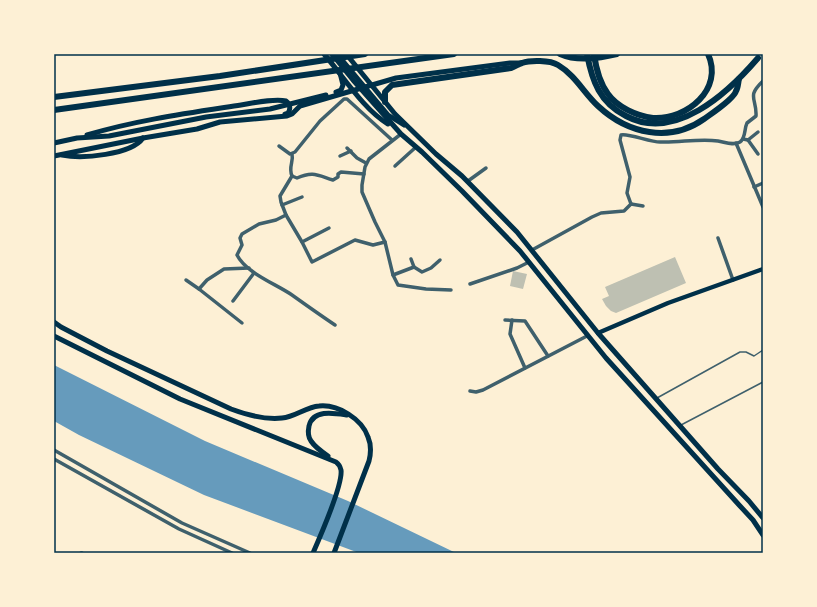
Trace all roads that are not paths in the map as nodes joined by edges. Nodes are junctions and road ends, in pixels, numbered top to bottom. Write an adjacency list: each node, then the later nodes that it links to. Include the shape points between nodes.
1 (324, 54): 15 (main road)
2 (332, 54): 21 (main road)
3 (337, 54): 23 (main road, via 388,115)
4 (346, 54): 19 (main road)
5 (365, 54): 18 (highway)
6 (454, 54): 20 (highway)
7 (560, 54): 10 (highway, via 582,59)
8 (588, 54): 14 (highway)
9 (594, 54): 14 (highway)
10 (617, 54)
11 (708, 54): 14 (highway, via 713,71 710,85 704,95 695,105 682,112 653,118 634,113 609,96)
12 (758, 58): 16 (highway)
13 (521, 63): 16 (highway, via 547,61 558,64 611,117 624,125 645,132 682,131 697,124 716,112 736,93); 19 (highway, via 511,68 392,85 385,92); 22 (main road, via 396,78 300,106 292,114)
14 (593, 67): 16 (highway, via 594,84 604,99 618,112 633,120 654,124 670,123 699,111)
15 (340, 72): 21 (main road, via 367,108); 26 (main road, via 343,88 339,92 282,106 206,117 109,136)
16 (739, 79)
17 (763, 81): 28 (street, via 752,97 756,115 745,126)
18 (54, 97)
19 (385, 102): 23 (main road)
20 (54, 110)
21 (379, 115): 25 (main road)
22 (273, 118): 26 (main road, via 288,113 289,103 261,102 206,110 114,127); 27 (main road, via 220,122 197,129)
23 (408, 127): 46 (main road)
24 (758, 132): 30 (street)
25 (400, 134): 29 (street); 34 (main road)
26 (77, 138): 31 (main road)
27 (143, 138): 39 (main road); 39 (main road, via 139,144 116,152 77,157)
28 (743, 139): 30 (street); 32 (street)
29 (392, 140): 37 (street, via 344,99); 41 (street)
30 (748, 140): 38 (street)
31 (54, 143)
32 (736, 143): 48 (street); 50 (street, via 661,142 621,135 620,140 630,177 627,193)
33 (279, 146): 37 (street)
34 (416, 147): 42 (street); 62 (main road)
35 (348, 148): 36 (street)
36 (351, 151): 40 (street); 41 (street)
37 (292, 154): 45 (street, via 289,171)
38 (758, 154)
39 (56, 155)
40 (340, 156)
41 (366, 163): 44 (street)
42 (395, 166)
43 (486, 168): 46 (street)
44 (364, 174): 45 (street, via 341,172 333,180 308,173 297,178); 58 (street, via 362,192)
45 (292, 176): 51 (street, via 280,194)
46 (468, 181): 59 (main road)
47 (763, 183): 48 (street)
48 (754, 186): 53 (street)
49 (302, 196): 51 (street)
50 (631, 204): 52 (street); 59 (street, via 624,211 602,213 592,217)
51 (282, 205): 54 (street)
52 (642, 206)
53 (763, 208)
54 (286, 215): 57 (street); 64 (street, via 259,224 242,234 242,245 237,255)
55 (329, 228): 57 (street)
56 (718, 238): 70 (street)
57 (302, 242): 58 (street, via 312,262 356,240 373,245)
58 (385, 242): 67 (street)
59 (532, 250): 68 (main road)
60 (411, 259): 63 (street)
61 (440, 260): 63 (street, via 422,272)
62 (530, 262): 71 (main road); 72 (street)
63 (414, 267): 67 (street)
64 (249, 268): 66 (street); 73 (street, via 224,269)
65 (763, 269): 70 (main road)
66 (254, 273): 75 (street); 80 (street)
67 (393, 275): 74 (street, via 398,285)
68 (552, 276): 71 (main road); 81 (main road)
69 (186, 280): 73 (street)
70 (733, 280): 81 (main road, via 668,303)
71 (545, 282): 83 (main road)
72 (470, 284)
73 (199, 289): 79 (street)
74 (451, 290)
75 (233, 301)
76 (505, 320): 77 (street)
77 (512, 320): 85 (street, via 526,322); 86 (street, via 510,334)
78 (54, 322): 91 (main road, via 107,351 247,415 282,418 321,405)
79 (242, 323)
80 (335, 325)
81 (598, 333): 89 (main road)
82 (54, 336): 95 (main road, via 180,399)
83 (588, 336): 85 (street); 90 (main road)
84 (763, 350): 89 (lane, via 754,356 740,352)
85 (548, 356): 86 (street)
86 (525, 368): 88 (street, via 483,390)
87 (763, 382): 92 (lane)
88 (470, 391)
89 (655, 399): 90 (main road); 92 (main road)
90 (647, 405): 97 (main road, via 753,520)
91 (350, 415): 95 (main road, via 324,413 314,417 310,422 310,440); 101 (main road, via 366,431 370,442 369,461)
92 (679, 426): 96 (main road)
93 (54, 450): 99 (street, via 182,523)
94 (54, 459): 98 (street, via 178,529)
95 (331, 460): 100 (main road, via 340,468 338,488)
96 (763, 518)
97 (763, 535)
98 (232, 553)
99 (250, 553)
100 (313, 553)
101 (334, 553)

